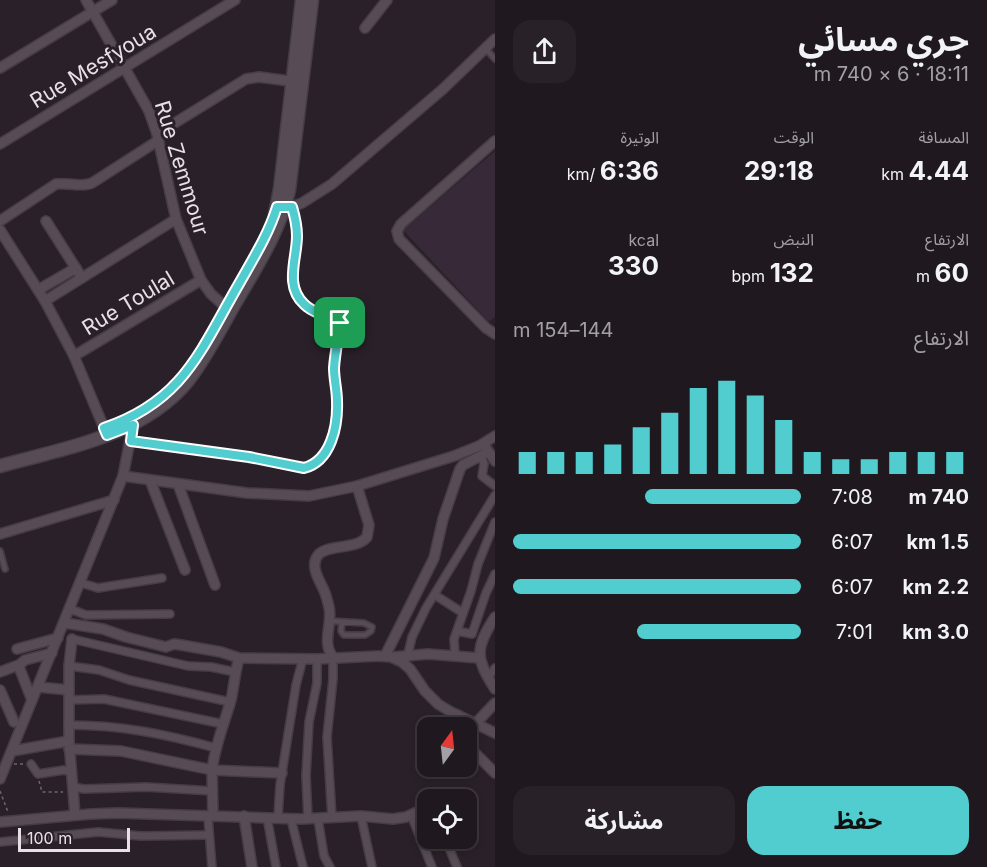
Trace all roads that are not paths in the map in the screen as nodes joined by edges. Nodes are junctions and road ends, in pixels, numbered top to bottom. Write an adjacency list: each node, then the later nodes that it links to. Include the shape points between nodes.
1 (86, 0): 7 (street, Rue Zemmour)
2 (112, 0): 7 (street)
3 (235, 0): 13 (street, Rue Mesfyoua)
4 (302, 0): 14 (main road)
5 (312, 0): 14 (main road)
6 (387, 0): 8 (street)
7 (93, 11): 12 (street); 13 (street, Rue Zemmour)
8 (365, 28)
9 (495, 39): 10 (street)
10 (486, 49): 11 (lane); 18 (street, via 332,184)
11 (495, 59)
12 (0, 68)
13 (125, 69): 15 (street, Rue Zemmour, via 149,111); 17 (street, Rue Mesfyoua)
14 (298, 82): 15 (street, via 246,79); 18 (main road, via 290,190)
15 (158, 137): 19 (street, Rue Zemmour); 20 (street, via 92,183 56,184)
16 (495, 141): 29 (street, via 397,231 399,239)
17 (0, 144)
18 (285, 207): 28 (main road, via 275,233); 35 (lane, via 297,235 292,278 297,295 309,309 340,326 334,370 337,411 333,436 325,453 304,468)
19 (176, 219): 24 (street); 25 (street, Rue Zemmour)
20 (0, 220)
21 (46, 221): 23 (street)
22 (0, 230): 26 (street)
23 (76, 268): 24 (street); 26 (street)
24 (82, 278): 27 (street)
25 (201, 280): 28 (street, Rue Zemmour); 30 (street, Rue Toulal)
26 (38, 290): 27 (street)
27 (45, 301): 30 (street)
28 (228, 309): 31 (main road, via 188,381 171,398)
29 (495, 334)
30 (74, 356): 33 (street)
31 (143, 415): 32 (main road); 33 (main road)
32 (133, 425): 33 (main road); 35 (street)
33 (105, 431): 37 (main road); 39 (main road)
34 (495, 436): 36 (street)
35 (131, 441): 40 (street)
36 (484, 450): 38 (street); 43 (street); 44 (street, via 482,476); 71 (street, via 460,469 428,571)
37 (0, 458)
38 (495, 461)
39 (0, 466)
40 (123, 476): 41 (street); 46 (street)
41 (150, 480): 42 (street); 51 (street)
42 (178, 484): 43 (street, via 290,496); 55 (street)
43 (357, 486): 61 (street, via 369,525 367,537 362,542 322,552 316,559 316,573)
44 (495, 486)
45 (495, 495): 56 (street)
46 (114, 500): 48 (street); 54 (street)
47 (495, 522): 58 (street)
48 (1, 531)
49 (0, 551): 50 (lane)
50 (5, 569)
51 (185, 570)
52 (495, 574): 64 (street, via 472,634)
53 (162, 578): 54 (street, via 98,588)
54 (81, 583): 57 (street)
55 (215, 585)
56 (435, 595): 58 (street); 76 (street, via 412,638)
57 (70, 609): 59 (street, via 86,615); 62 (street)
58 (463, 613): 64 (street)
59 (170, 614)
60 (495, 616): 74 (street, via 480,646)
61 (331, 621): 63 (lane); 70 (street, via 327,643)
62 (65, 622): 65 (street); 72 (street, via 103,628 166,647 181,645)
63 (342, 622): 63 (lane, via 366,623 372,627 365,635 344,636)
64 (457, 631): 69 (street)
65 (58, 639): 67 (street); 68 (street)
66 (72, 639): 78 (street); 81 (street, via 188,666)
67 (17, 649)
68 (52, 653): 77 (street); 83 (street)
69 (455, 656): 74 (street); 76 (street, via 428,654)
70 (333, 657): 71 (street); 75 (street); 118 (street, via 327,736)
71 (388, 657): 76 (street)
72 (239, 658): 73 (street); 81 (street)
73 (303, 658): 75 (street); 105 (street)
74 (479, 658): 82 (street)
75 (317, 659): 120 (street, via 317,683 309,722)
76 (406, 660): 90 (street, via 432,698)
77 (18, 666): 80 (street); 87 (street)
78 (69, 666): 86 (street); 88 (street)
79 (495, 668): 82 (street)
80 (0, 672)
81 (235, 672): 88 (street)
82 (488, 678): 84 (street)
83 (38, 687): 86 (street); 87 (street)
84 (495, 689)
85 (0, 690): 92 (street)
86 (69, 695): 94 (street); 96 (street)
87 (32, 700): 100 (street)
88 (230, 702): 94 (street)
89 (495, 703): 93 (street)
90 (458, 715): 91 (street)
91 (462, 717)
92 (14, 722)
93 (477, 722)
94 (223, 724): 99 (street)
95 (477, 724): 97 (street)
96 (68, 725): 98 (street); 99 (street, via 137,729)
97 (495, 733)
98 (69, 745): 100 (street); 103 (street, via 121,751); 104 (street)
99 (216, 748): 103 (street)
100 (12, 751): 107 (street)
101 (477, 755): 106 (street)
102 (31, 764): 104 (street, via 38,774)
103 (212, 770): 105 (street); 109 (street)
104 (70, 772): 108 (street)
105 (282, 773): 117 (street)
106 (495, 773)
107 (0, 779)
108 (73, 790): 109 (street, via 146,787); 111 (street)
109 (213, 791): 115 (street)
110 (417, 812): 112 (street)
111 (75, 815): 115 (street); 122 (street)
112 (411, 815): 114 (street, via 393,819); 132 (street)
113 (244, 816): 115 (street); 116 (street); 127 (street)
114 (361, 816): 118 (street); 131 (street)
115 (211, 817): 123 (street)
116 (267, 817): 117 (street); 128 (street)
117 (278, 818): 119 (street)
118 (332, 818): 121 (street)
119 (291, 819): 120 (street); 129 (street)
120 (308, 819): 121 (street)
121 (318, 819): 130 (street, via 324,856)
122 (0, 822)
123 (209, 834): 124 (street, via 141,836 98,832); 126 (street)
124 (0, 842)
125 (450, 849): 133 (street)
126 (212, 867)
127 (252, 867)
128 (276, 867)
129 (303, 867)
130 (330, 867)
131 (372, 867)
132 (432, 867)
133 (457, 867)

